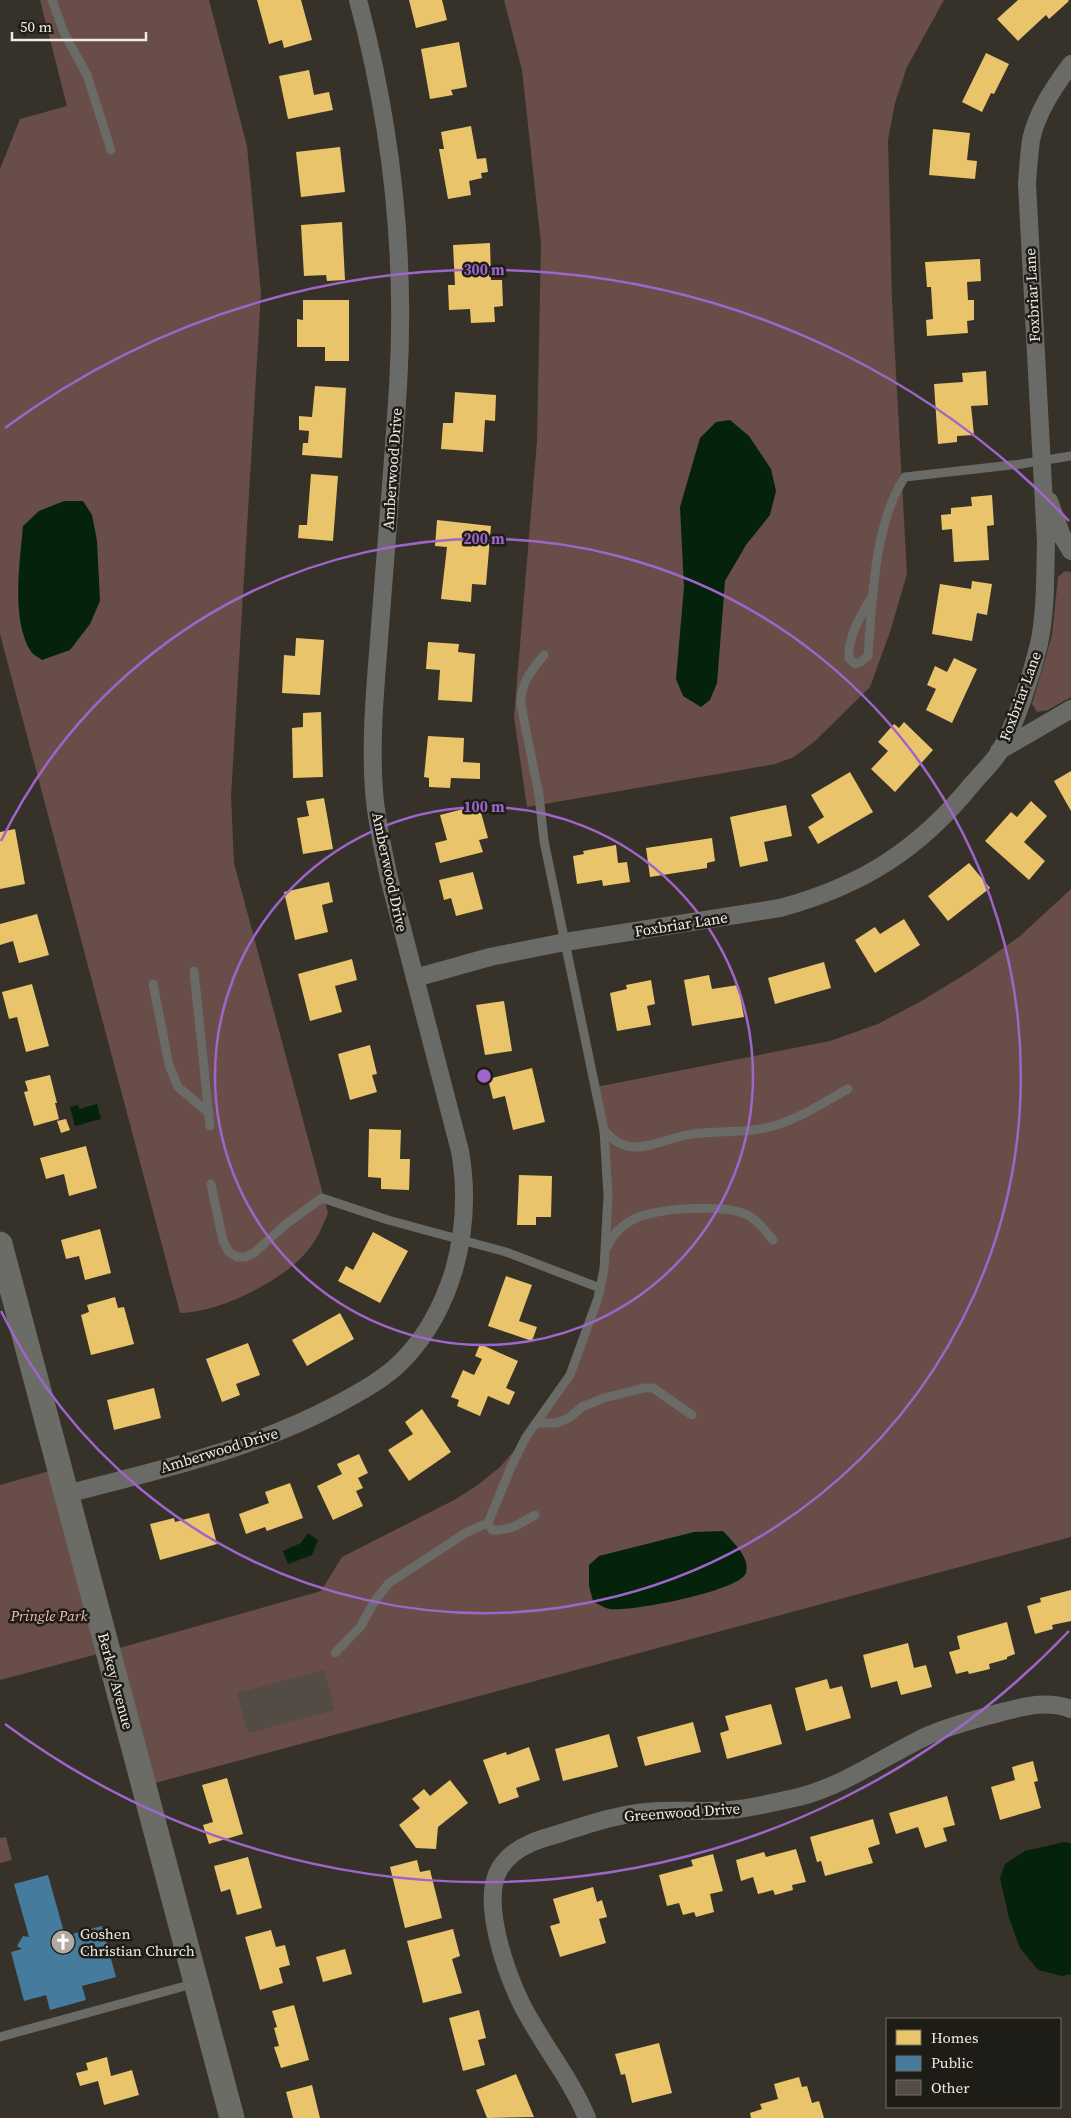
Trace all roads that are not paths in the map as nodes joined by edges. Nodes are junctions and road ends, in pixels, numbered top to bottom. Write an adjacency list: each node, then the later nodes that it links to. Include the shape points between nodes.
1 (52, 0): 4 (lane, via 64,33 87,75)
2 (358, 0): 15 (street, Amberwood Drive, via 379,84 388,138 400,265 398,387 373,729 374,793 388,870)
3 (1071, 64): 6 (street, Foxbriar Lane, via 1039,116 1032,139 1026,184)
4 (111, 150)
5 (1071, 456): 6 (lane)
6 (1041, 461): 7 (street, Foxbriar Lane); 9 (lane, via 905,477 888,514)
7 (1042, 484): 8 (street, via 1062,536); 12 (street, Foxbriar Lane, via 1046,542 1039,643 1015,717)
8 (1071, 550)
9 (871, 598): 9 (lane, via 854,629 849,646 849,658 855,664 868,656)
10 (544, 655): 13 (lane, via 527,676 520,694 544,841)
11 (1071, 709): 12 (street)
12 (999, 751): 13 (street, Foxbriar Lane, via 933,828 906,850 842,886 780,908)
13 (565, 942): 15 (street, Foxbriar Lane, via 490,957); 20 (lane)
14 (194, 971): 18 (lane)
15 (415, 978): 22 (street, Amberwood Drive, via 463,1168 465,1186)
16 (153, 984): 18 (lane, via 170,1065 178,1086)
17 (848, 1089): 20 (lane, via 799,1117 756,1131 693,1134 632,1147 610,1138)
18 (209, 1114): 19 (lane)
19 (210, 1126)
20 (604, 1130): 25 (lane, via 608,1195)
21 (211, 1184): 22 (lane, via 224,1242 229,1252 237,1257 254,1253 322,1198)
22 (460, 1240): 26 (lane, via 506,1252); 29 (street, Amberwood Drive, via 447,1292 437,1314 404,1360 373,1385 256,1441)
23 (773, 1240): 25 (lane, via 746,1214 729,1209 657,1212 635,1219 618,1230)
24 (0, 1244): 29 (street, Berkey Avenue)
25 (605, 1256): 26 (lane)
26 (600, 1288): 28 (lane, via 570,1376)
27 (692, 1414): 28 (lane, via 653,1388 644,1388 604,1398 556,1423)
28 (536, 1423): 31 (lane, via 511,1467)
29 (67, 1494): 34 (street, Berkey Avenue)
30 (535, 1515): 31 (lane, via 499,1531 492,1530)
31 (488, 1523): 32 (lane, via 468,1532 389,1583 361,1626)
32 (335, 1653)
33 (1071, 1709): 37 (street, Greenwood Drive, via 1043,1703 954,1725 810,1794 732,1810 658,1811 602,1820 530,1843 513,1854 500,1868 492,1891 493,1916 504,1959 521,2003 571,2084)
34 (196, 1983): 35 (lane); 36 (street, Berkey Avenue)
35 (0, 2037)
36 (232, 2118)
37 (587, 2118)

